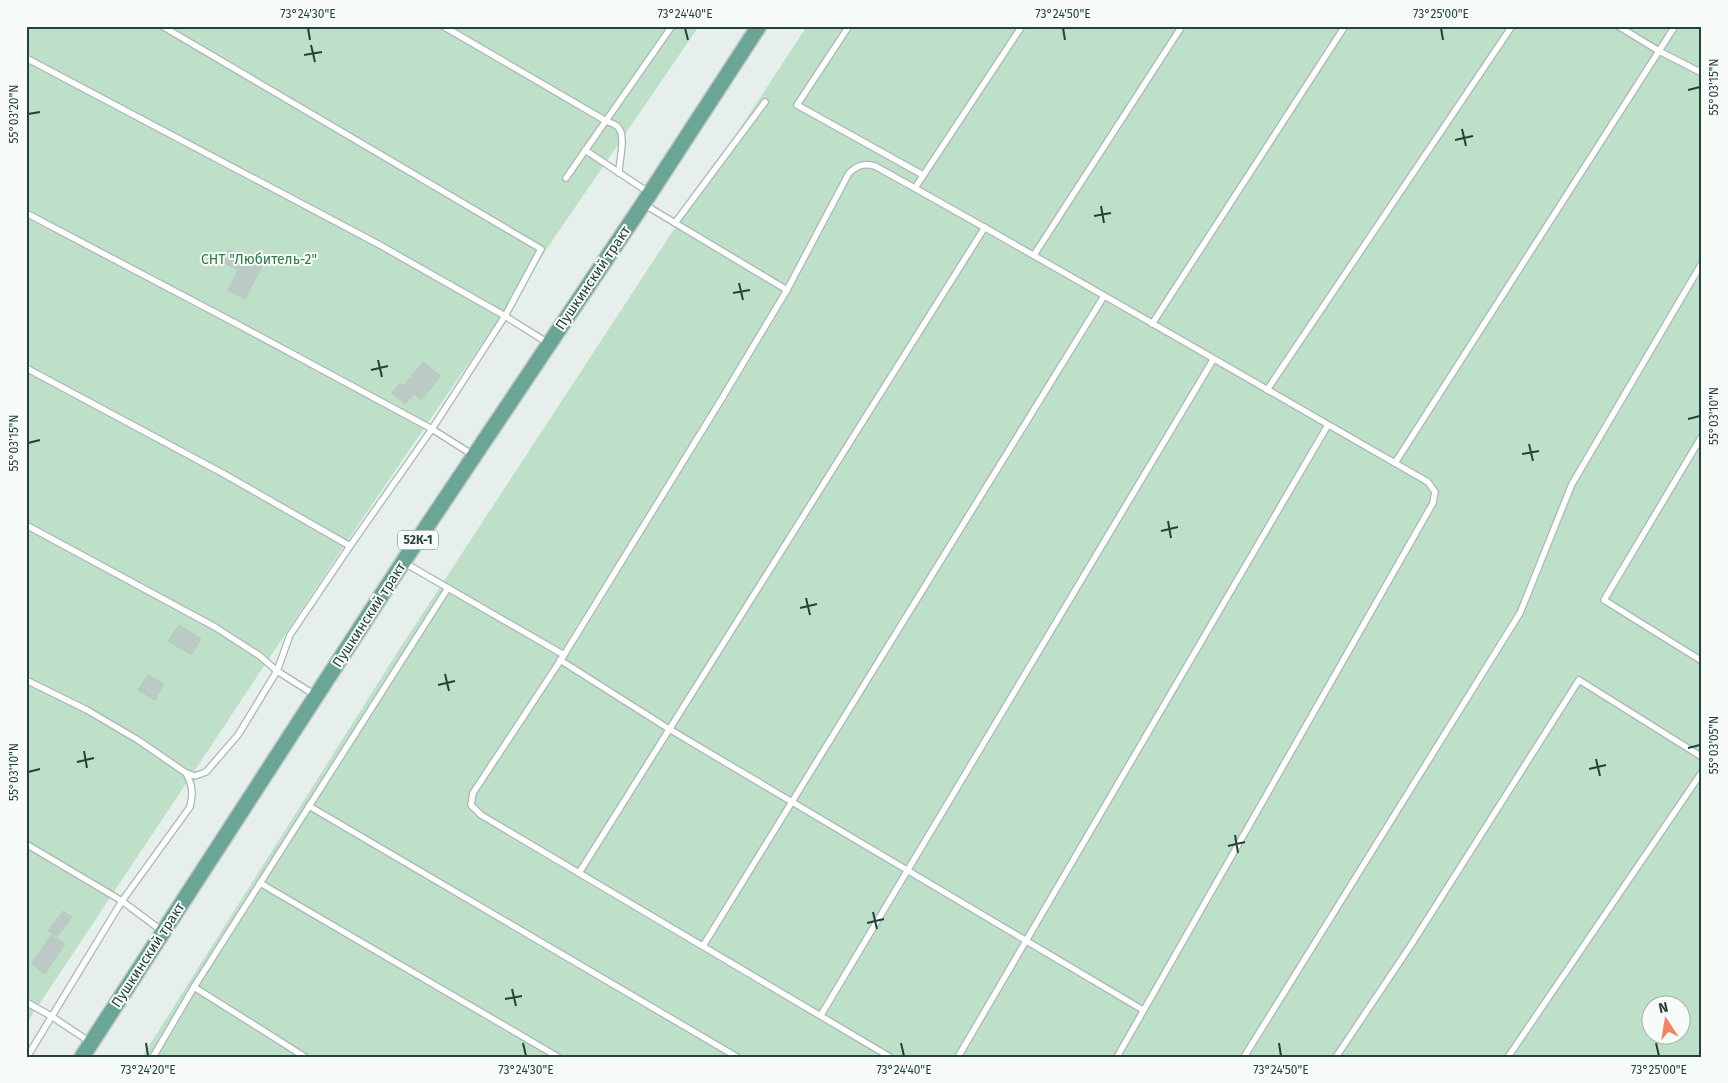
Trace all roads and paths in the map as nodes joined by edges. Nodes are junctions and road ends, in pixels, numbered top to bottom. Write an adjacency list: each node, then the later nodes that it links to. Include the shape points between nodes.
1 (162, 26): 30 (lane, via 541,249)
2 (443, 26): 16 (lane)
3 (672, 26): 16 (lane)
4 (759, 26): 22 (main road, Пушкинский тракт / 52К-1)
5 (849, 26): 19 (lane, via 797,105)
6 (1022, 26): 19 (lane)
7 (1182, 26): 26 (lane)
8 (1345, 26): 31 (lane)
9 (1512, 26): 35 (lane)
10 (1618, 26): 12 (lane)
11 (1675, 26): 12 (lane)
12 (1659, 51): 14 (lane); 40 (lane)
13 (26, 58): 30 (lane, via 378,244)
14 (1702, 73)
15 (765, 102): 24 (lane)
16 (606, 121): 17 (lane); 18 (lane, via 616,126 622,135)
17 (585, 150): 18 (lane); 20 (lane)
18 (619, 173): 22 (lane)
19 (923, 175): 21 (lane)
20 (566, 178)
21 (915, 188): 25 (lane); 28 (lane, via 875,166 866,163 857,166 849,173)
22 (647, 199): 24 (lane); 32 (main road, Пушкинский тракт / 52К-1)
23 (26, 213): 37 (lane)
24 (675, 223): 28 (lane)
25 (985, 227): 26 (lane); 50 (lane)
26 (1034, 255): 29 (lane)
27 (1702, 263): 79 (lane, via 1572,484 1520,613)
28 (787, 290): 45 (lane)
29 (1104, 296): 31 (lane); 54 (lane)
30 (505, 316): 32 (lane); 37 (lane)
31 (1152, 324): 33 (lane)
32 (550, 344): 39 (main road, Пушкинский тракт / 52К-1)
33 (1213, 360): 35 (lane); 57 (lane)
34 (26, 368): 42 (lane)
35 (1267, 390): 36 (lane)
36 (1328, 425): 40 (lane); 62 (lane)
37 (432, 429): 39 (lane); 42 (lane)
38 (1702, 436): 46 (lane, via 1604,600)
39 (475, 456): 43 (main road, Пушкинский тракт / 52К-1)
40 (1395, 463): 66 (lane, via 1428,482 1435,492 1433,503)
41 (26, 524): 47 (lane, via 215,627)
42 (350, 546): 47 (lane, via 290,635)
43 (403, 562): 44 (lane); 49 (main road, Пушкинский тракт / 52К-1)
44 (448, 588): 45 (lane); 55 (lane)
45 (562, 658): 50 (lane); 58 (lane, via 473,793 471,805)
46 (1702, 661)
47 (277, 671): 49 (lane); 53 (lane, via 238,735 217,760 206,772 195,776)
48 (26, 680): 53 (lane, via 87,710)
49 (317, 696): 61 (main road, Пушкинский тракт / 52К-1)
50 (669, 729): 54 (lane); 58 (lane)
51 (1702, 756): 80 (lane, via 1578,680 1411,945)
52 (1702, 772): 81 (lane)
53 (186, 773): 60 (lane, via 193,793 190,807)
54 (792, 802): 57 (lane); 63 (lane)
55 (309, 806): 59 (lane); 75 (lane)
56 (26, 844): 60 (lane)
57 (908, 870): 62 (lane); 68 (lane)
58 (579, 873): 63 (lane)
59 (260, 883): 64 (lane); 74 (lane)
60 (122, 902): 61 (lane); 67 (lane)
61 (163, 932): 69 (main road, Пушкинский тракт / 52К-1)
62 (1026, 942): 66 (lane); 77 (lane)
63 (703, 946): 68 (lane)
64 (194, 987): 72 (lane); 73 (lane)
65 (26, 1002): 67 (lane)
66 (1143, 1010): 78 (lane)
67 (52, 1016): 69 (lane); 70 (lane)
68 (820, 1016): 76 (lane)
69 (91, 1043): 71 (main road, Пушкинский тракт / 52К-1)
70 (26, 1057)
71 (82, 1057)
72 (153, 1057)
73 (305, 1057)
74 (558, 1057)
75 (737, 1057)
76 (890, 1057)
77 (958, 1057)
78 (1117, 1057)
79 (1244, 1057)
80 (1336, 1057)
81 (1508, 1057)

